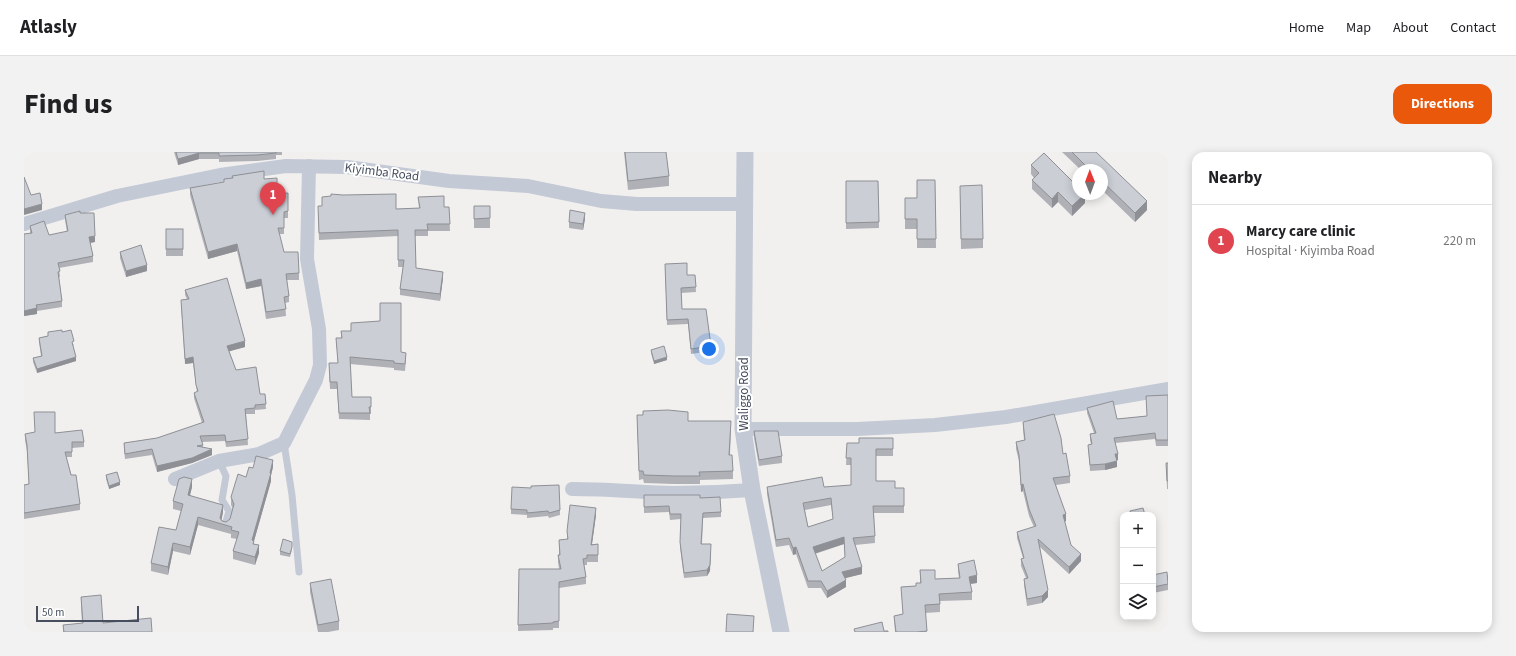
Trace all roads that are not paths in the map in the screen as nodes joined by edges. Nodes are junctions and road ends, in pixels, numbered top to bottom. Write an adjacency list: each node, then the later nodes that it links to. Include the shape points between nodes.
1 (745, 152): 3 (street, Waliggo Road)
2 (309, 166): 3 (street, Kiyimba Road, via 347,167 449,181 528,186 623,203); 4 (street, Kiyimba Road, via 286,166 220,175 117,196); 7 (street, via 307,259 319,329 320,365 316,380)
3 (744, 204): 6 (street, Waliggo Road)
4 (24, 224)
5 (1168, 389): 6 (street, via 1006,417 935,426)
6 (743, 429): 11 (street, Waliggo Road)
7 (284, 443): 8 (street, via 259,454); 13 (lane, via 292,495)
8 (219, 461): 9 (street); 12 (lane, via 226,476 222,500 229,511)
9 (175, 479)
10 (572, 489): 11 (street, via 673,493)
11 (752, 490): 14 (street, Waliggo Road)
12 (225, 525)
13 (298, 572)
14 (781, 632)

